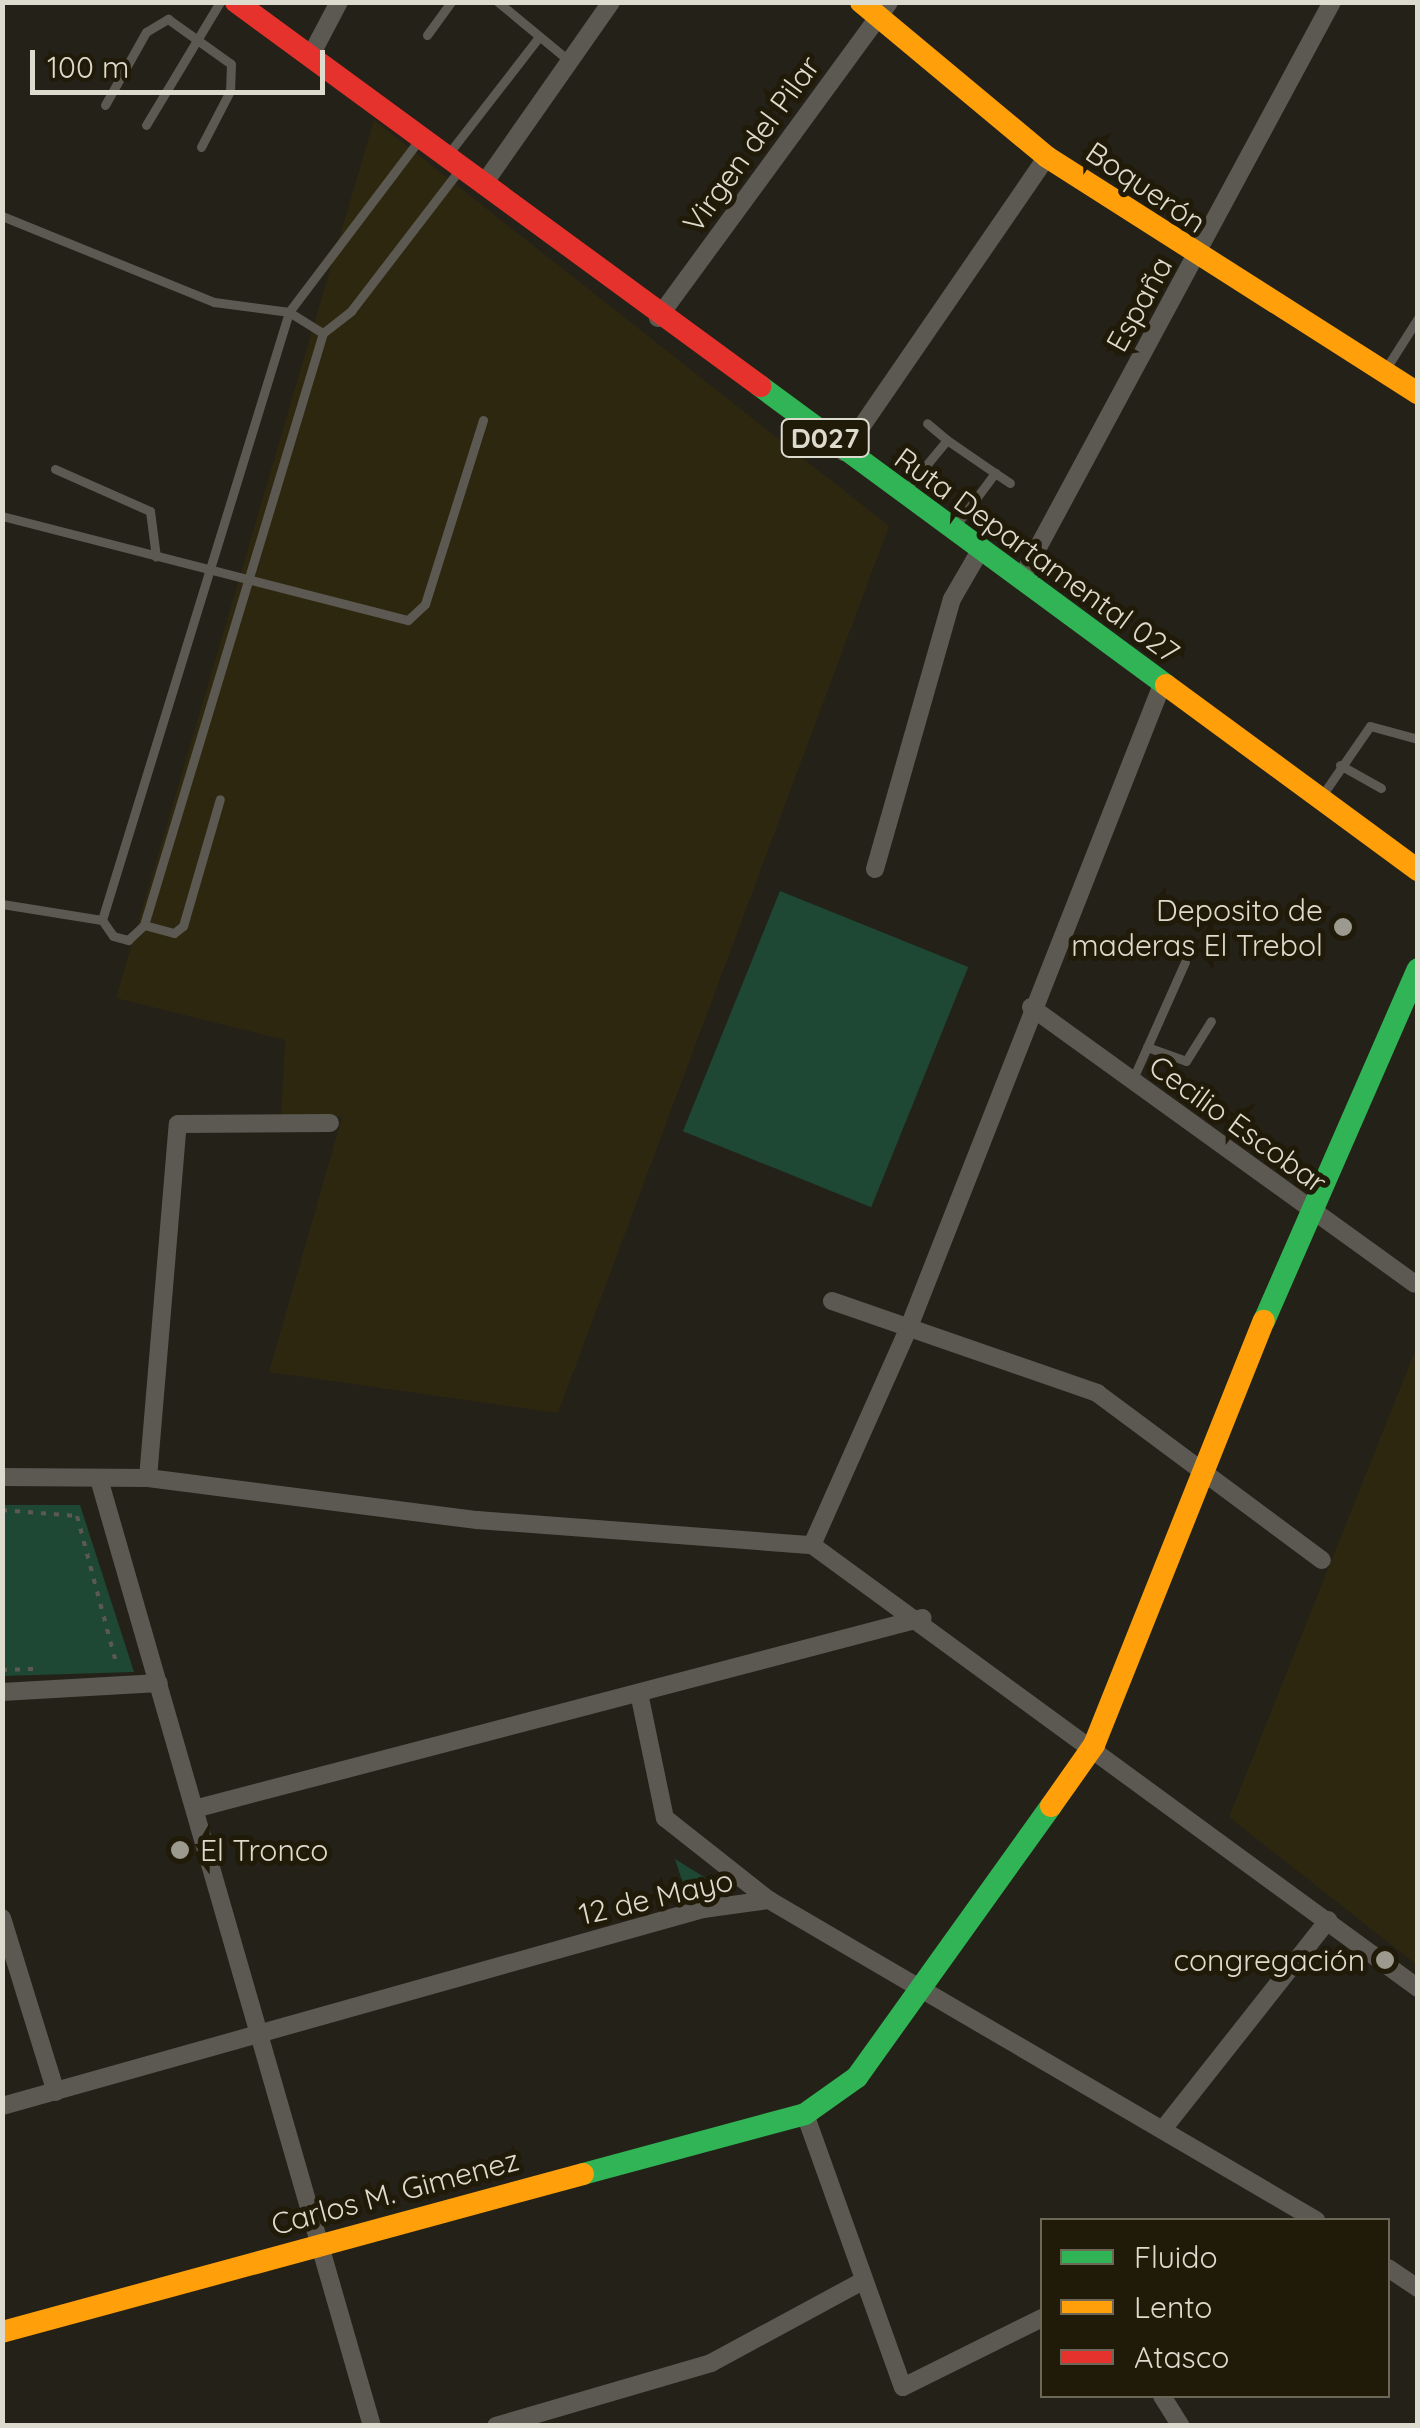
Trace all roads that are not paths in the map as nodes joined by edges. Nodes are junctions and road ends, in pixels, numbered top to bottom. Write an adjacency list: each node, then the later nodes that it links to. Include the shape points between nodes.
1 (220, 2): 11 (lane)
2 (236, 2): 12 (street, Ruta Departamental 027 / D027)
3 (339, 2): 12 (street)
4 (452, 2): 9 (lane)
5 (498, 2): 10 (lane)
6 (610, 2): 13 (street)
7 (1325, 6): 22 (street, España)
8 (877, 7): 18 (street, Boquerón); 24 (street, Virgen del Pilar)
9 (427, 35)
10 (539, 37): 13 (lane); 19 (lane)
11 (199, 38): 14 (lane, via 168,19 154,24); 15 (lane); 17 (lane, via 232,76)
12 (310, 57): 16 (street, Ruta Departamental 027 / D027)
13 (568, 60): 20 (street)
14 (104, 105)
15 (146, 125)
16 (420, 138): 19 (street, Ruta Departamental 027 / D027); 23 (lane)
17 (201, 147)
18 (1047, 157): 22 (street, Boquerón); 32 (street)
19 (454, 162): 20 (street, Ruta Departamental 027 / D027); 26 (lane, via 351,312)
20 (483, 184): 24 (street, Ruta Departamental 027 / D027)
21 (2, 216): 23 (lane, via 214,302)
22 (1197, 256): 27 (street, Boquerón); 43 (street, España)
23 (290, 312): 26 (lane); 41 (lane)
24 (658, 318): 32 (street, Ruta Departamental 027 / D027)
25 (1418, 318): 27 (lane)
26 (323, 333): 42 (lane)
27 (1384, 372): 28 (street, Boquerón)
28 (1418, 393)
29 (482, 420): 42 (lane, via 418,616)
30 (927, 424): 31 (lane)
31 (948, 440): 34 (lane); 36 (lane)
32 (844, 452): 36 (street, Ruta Departamental 027 / D027)
33 (54, 469): 40 (lane, via 150,511)
34 (995, 472): 35 (lane); 38 (lane)
35 (1010, 484)
36 (902, 494): 38 (street, Ruta Departamental 027 / D027)
37 (2, 516): 40 (lane)
38 (952, 530): 39 (street, Ruta Departamental 027 / D027)
39 (981, 550): 43 (street, Ruta Departamental 027 / D027); 50 (street, via 952,599)
40 (156, 556): 41 (lane)
41 (208, 570): 42 (lane); 53 (lane)
42 (246, 578): 54 (lane)
43 (1022, 578): 44 (street, Ruta Departamental 027 / D027)
44 (1163, 682): 48 (street, Ruta Departamental 027 / D027); 57 (street)
45 (1418, 739): 46 (lane, via 1370,726)
46 (1340, 765): 47 (lane); 48 (lane)
47 (1382, 788)
48 (1321, 798): 51 (street, Ruta Departamental 027 / D027)
49 (220, 799): 54 (lane, via 183,926 174,933)
50 (876, 869)
51 (1418, 870)
52 (2, 904): 53 (lane)
53 (102, 920): 54 (lane, via 121,939)
54 (144, 925)
55 (1185, 962): 59 (lane)
56 (1418, 969): 62 (street)
57 (1031, 1007): 60 (street, Cecilio Escobar); 65 (street)
58 (1211, 1021): 59 (lane, via 1186,1061)
59 (1147, 1048): 60 (lane)
60 (1132, 1081): 62 (street, Cecilio Escobar)
61 (330, 1122): 68 (street, via 178,1124)
62 (1309, 1209): 63 (street, Cecilio Escobar); 66 (street)
63 (1415, 1284)
64 (832, 1301): 65 (street)
65 (907, 1332): 66 (street, via 1097,1393); 70 (street)
66 (1204, 1470): 71 (street); 76 (street)
67 (2, 1477): 69 (street)
68 (148, 1478): 69 (street); 70 (street, via 477,1520)
69 (100, 1480): 73 (street)
70 (812, 1545): 72 (street)
71 (1322, 1560)
72 (924, 1618): 75 (street); 76 (street)
73 (160, 1683): 74 (street); 77 (street)
74 (2, 1692)
75 (640, 1693): 77 (street); 78 (street, via 665,1818)
76 (1094, 1745): 80 (street); 82 (street)
77 (198, 1808): 83 (street)
78 (769, 1900): 82 (street, 12 de Mayo); 83 (street, 12 de Mayo, via 703,1909)
79 (2, 1918): 84 (street)
80 (1328, 1920): 81 (street); 87 (street)
81 (1418, 1988)
82 (926, 1990): 86 (street, via 857,2077); 87 (street, 12 de Mayo)
83 (260, 2032): 84 (street, 12 de Mayo); 89 (street)
84 (56, 2092): 85 (street, 12 de Mayo)
85 (2, 2106)
86 (805, 2114): 89 (street, Carlos M. Gimenez); 91 (street)
87 (1164, 2128): 88 (street, 12 de Mayo)
88 (1313, 2218)
89 (320, 2242): 94 (street, Carlos M. Gimenez); 96 (street)
90 (1390, 2269): 92 (street)
91 (861, 2282): 93 (street, via 902,2388); 97 (street, via 711,2364)
92 (1418, 2288)
93 (1040, 2319)
94 (2, 2332)
95 (1163, 2398): 98 (street)
96 (372, 2426)
97 (496, 2426)
98 (1180, 2426)

